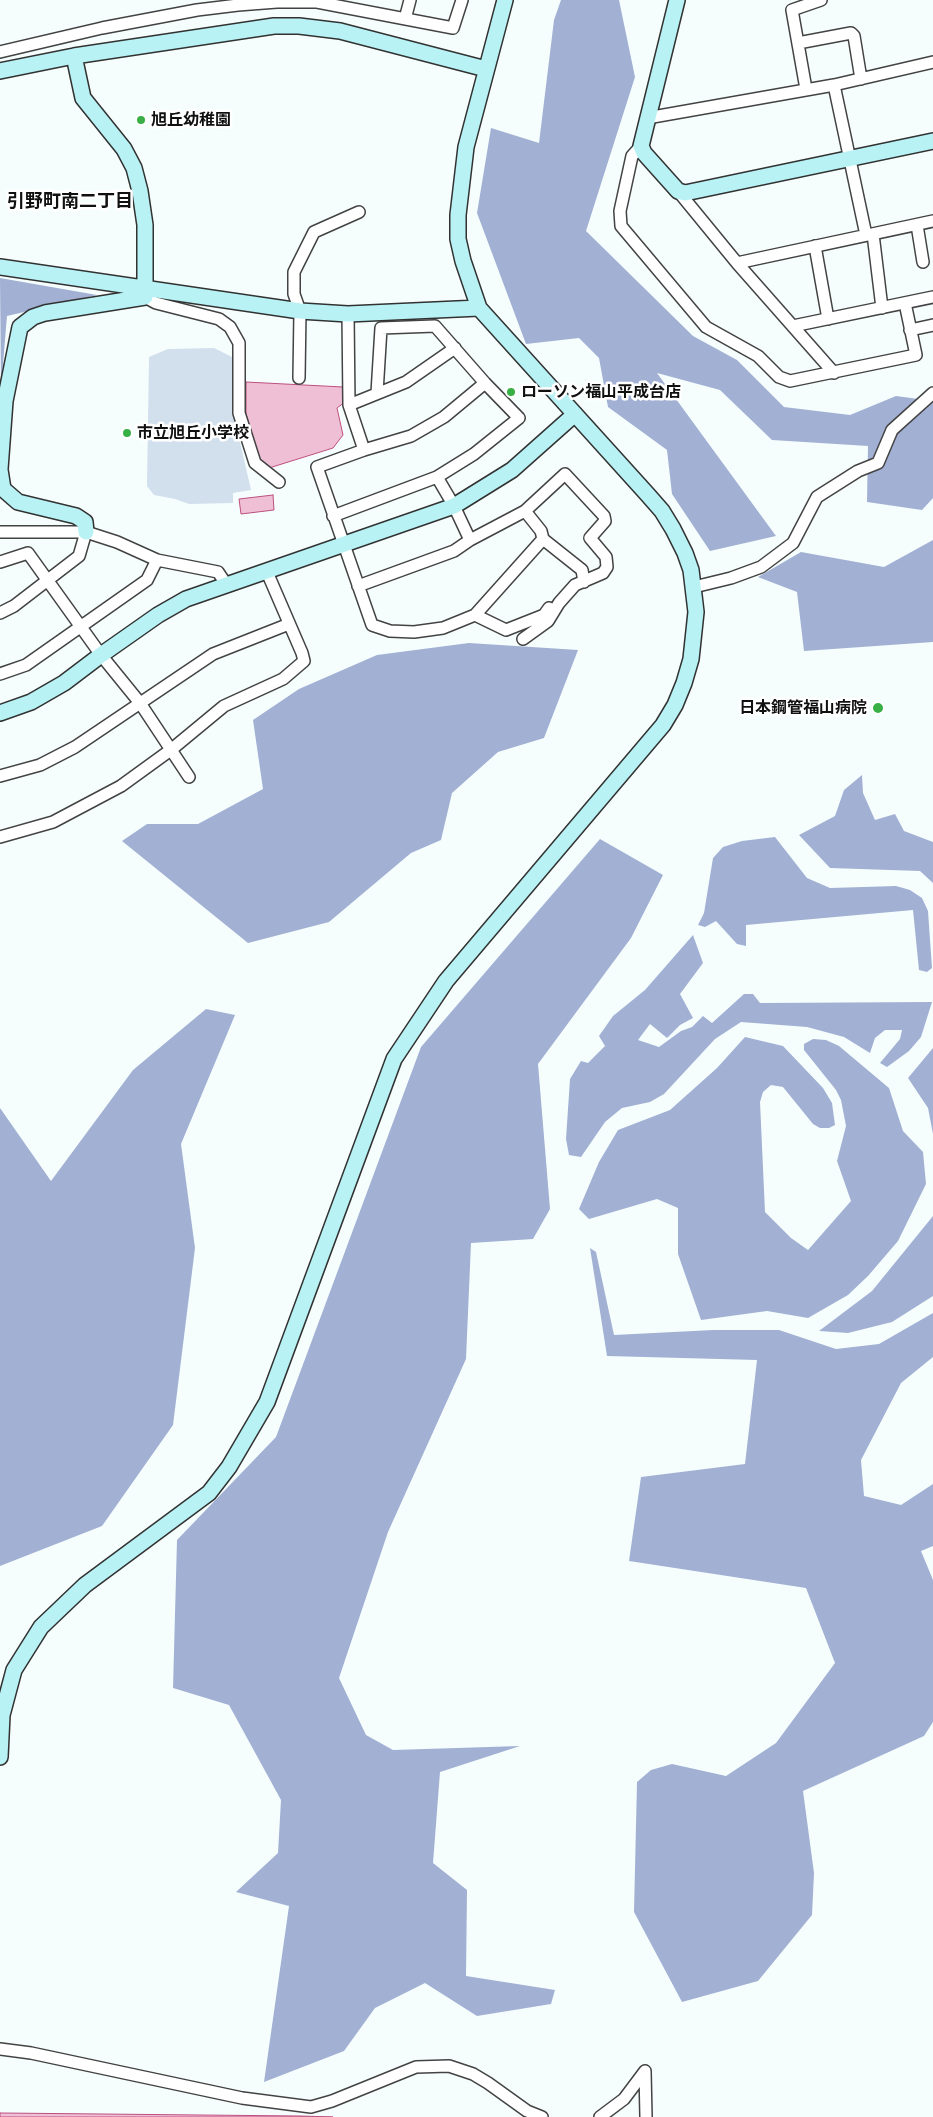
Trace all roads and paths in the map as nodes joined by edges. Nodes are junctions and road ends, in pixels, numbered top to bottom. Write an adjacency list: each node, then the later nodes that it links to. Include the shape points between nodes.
1 (410, 0): 7 (street)
2 (462, 0): 7 (street, via 453,28)
3 (505, 0): 12 (street)
4 (677, 0): 17 (street)
5 (821, 0): 8 (street, via 792,10)
6 (318, 1): 7 (street); 9 (street, via 197,10)
7 (405, 19)
8 (798, 43): 14 (street, via 851,33); 16 (street)
9 (0, 52)
10 (74, 56): 12 (street, via 274,26 298,26 340,31); 13 (street); 30 (street, via 83,98 124,149 134,168 145,225)
11 (933, 62): 14 (street)
12 (486, 68): 33 (street, via 466,147 458,215 458,239)
13 (0, 71)
14 (861, 79): 15 (street)
15 (834, 85): 16 (street); 20 (street)
16 (806, 89): 17 (street)
17 (647, 118): 19 (street)
18 (933, 141): 20 (street)
19 (641, 146): 21 (street); 42 (street, via 632,156 620,211 621,226 706,327 758,356 779,377 790,381)
20 (849, 160): 21 (street, via 685,193); 25 (street)
21 (678, 191): 27 (street)
22 (359, 212): 35 (street, via 314,232 294,272 294,294)
23 (933, 222): 24 (street)
24 (917, 225): 25 (street); 28 (street)
25 (869, 234): 26 (street); 34 (street)
26 (815, 246): 27 (street); 37 (street)
27 (737, 262): 38 (street)
28 (923, 262)
29 (0, 267): 30 (street)
30 (145, 294): 35 (street); 50 (street, via 45,313 20,327 5,401); 52 (street, via 156,303 219,319 230,327 239,343 239,413 255,463)
31 (933, 297): 32 (street)
32 (904, 303): 34 (street); 40 (street)
33 (479, 308): 36 (street); 48 (street)
34 (882, 308): 37 (street)
35 (300, 311): 36 (street); 43 (street)
36 (348, 314): 47 (street)
37 (828, 319): 38 (street)
38 (793, 326): 42 (street)
39 (933, 326): 40 (street)
40 (910, 330): 42 (street, via 916,355)
41 (455, 348): 44 (street); 45 (street, via 406,382); 45 (street, via 435,326 381,328)
42 (834, 373)
43 (299, 378)
44 (485, 383): 49 (street, via 444,417 411,436); 51 (street, via 519,418 474,454)
45 (378, 393): 47 (street)
46 (933, 393): 68 (street, via 892,430 878,462 817,497 794,543 760,567)
47 (348, 405): 49 (street)
48 (575, 414): 53 (street, via 512,470); 68 (street, via 662,510 685,553)
49 (364, 450): 55 (street, via 317,467)
50 (0, 470): 57 (street, via 3,489 18,502 76,516 85,522)
51 (436, 477): 53 (street); 55 (street)
52 (279, 482)
53 (454, 506): 59 (street); 60 (street)
54 (525, 511): 58 (street, via 541,531); 59 (street); 66 (street, via 565,474 604,516 605,521 590,538 606,557 608,567 603,573)
55 (333, 516): 60 (street)
56 (0, 532): 57 (street)
57 (86, 532): 61 (street); 64 (street, via 79,556)
58 (543, 539): 66 (street, via 582,570); 70 (street)
59 (470, 540): 67 (street, via 454,551)
60 (343, 545): 63 (street); 67 (street)
61 (157, 560): 65 (street, via 218,572); 72 (street, via 147,580)
62 (0, 562): 64 (street, via 28,553)
63 (267, 572): 65 (street); 71 (street)
64 (47, 580): 69 (street); 72 (street)
65 (226, 584): 74 (street, via 186,599)
66 (579, 584): 70 (street, via 563,588 544,615 506,630); 73 (street, via 559,603 548,621)
67 (358, 586): 70 (street, via 372,625 390,631 443,628)
68 (694, 587): 82 (street, via 696,612 691,659 675,705 663,725 446,981 394,1059 267,1402 229,1467 209,1493 85,1585 41,1627 14,1670 2,1715)
69 (0, 613)
70 (475, 615)
71 (290, 624): 76 (street, via 213,654); 78 (street, via 304,662 283,680 224,706)
72 (80, 626): 74 (street); 75 (street, via 26,665)
73 (523, 639)
74 (100, 655): 76 (street); 77 (street, via 64,683 31,702)
75 (0, 674)
76 (140, 703): 78 (street); 79 (street, via 75,747 40,765)
77 (0, 713)
78 (172, 749): 80 (street); 81 (street, via 121,786 54,822)
79 (0, 776)
80 (189, 777)
81 (0, 837)
82 (0, 1757)
83 (0, 2049): 84 (street)
84 (311, 2112): 85 (street, via 408,2070 435,2065 473,2074 526,2111)
85 (542, 2117)
86 (600, 2117): 87 (street, via 624,2099 645,2071)
87 (646, 2117)

